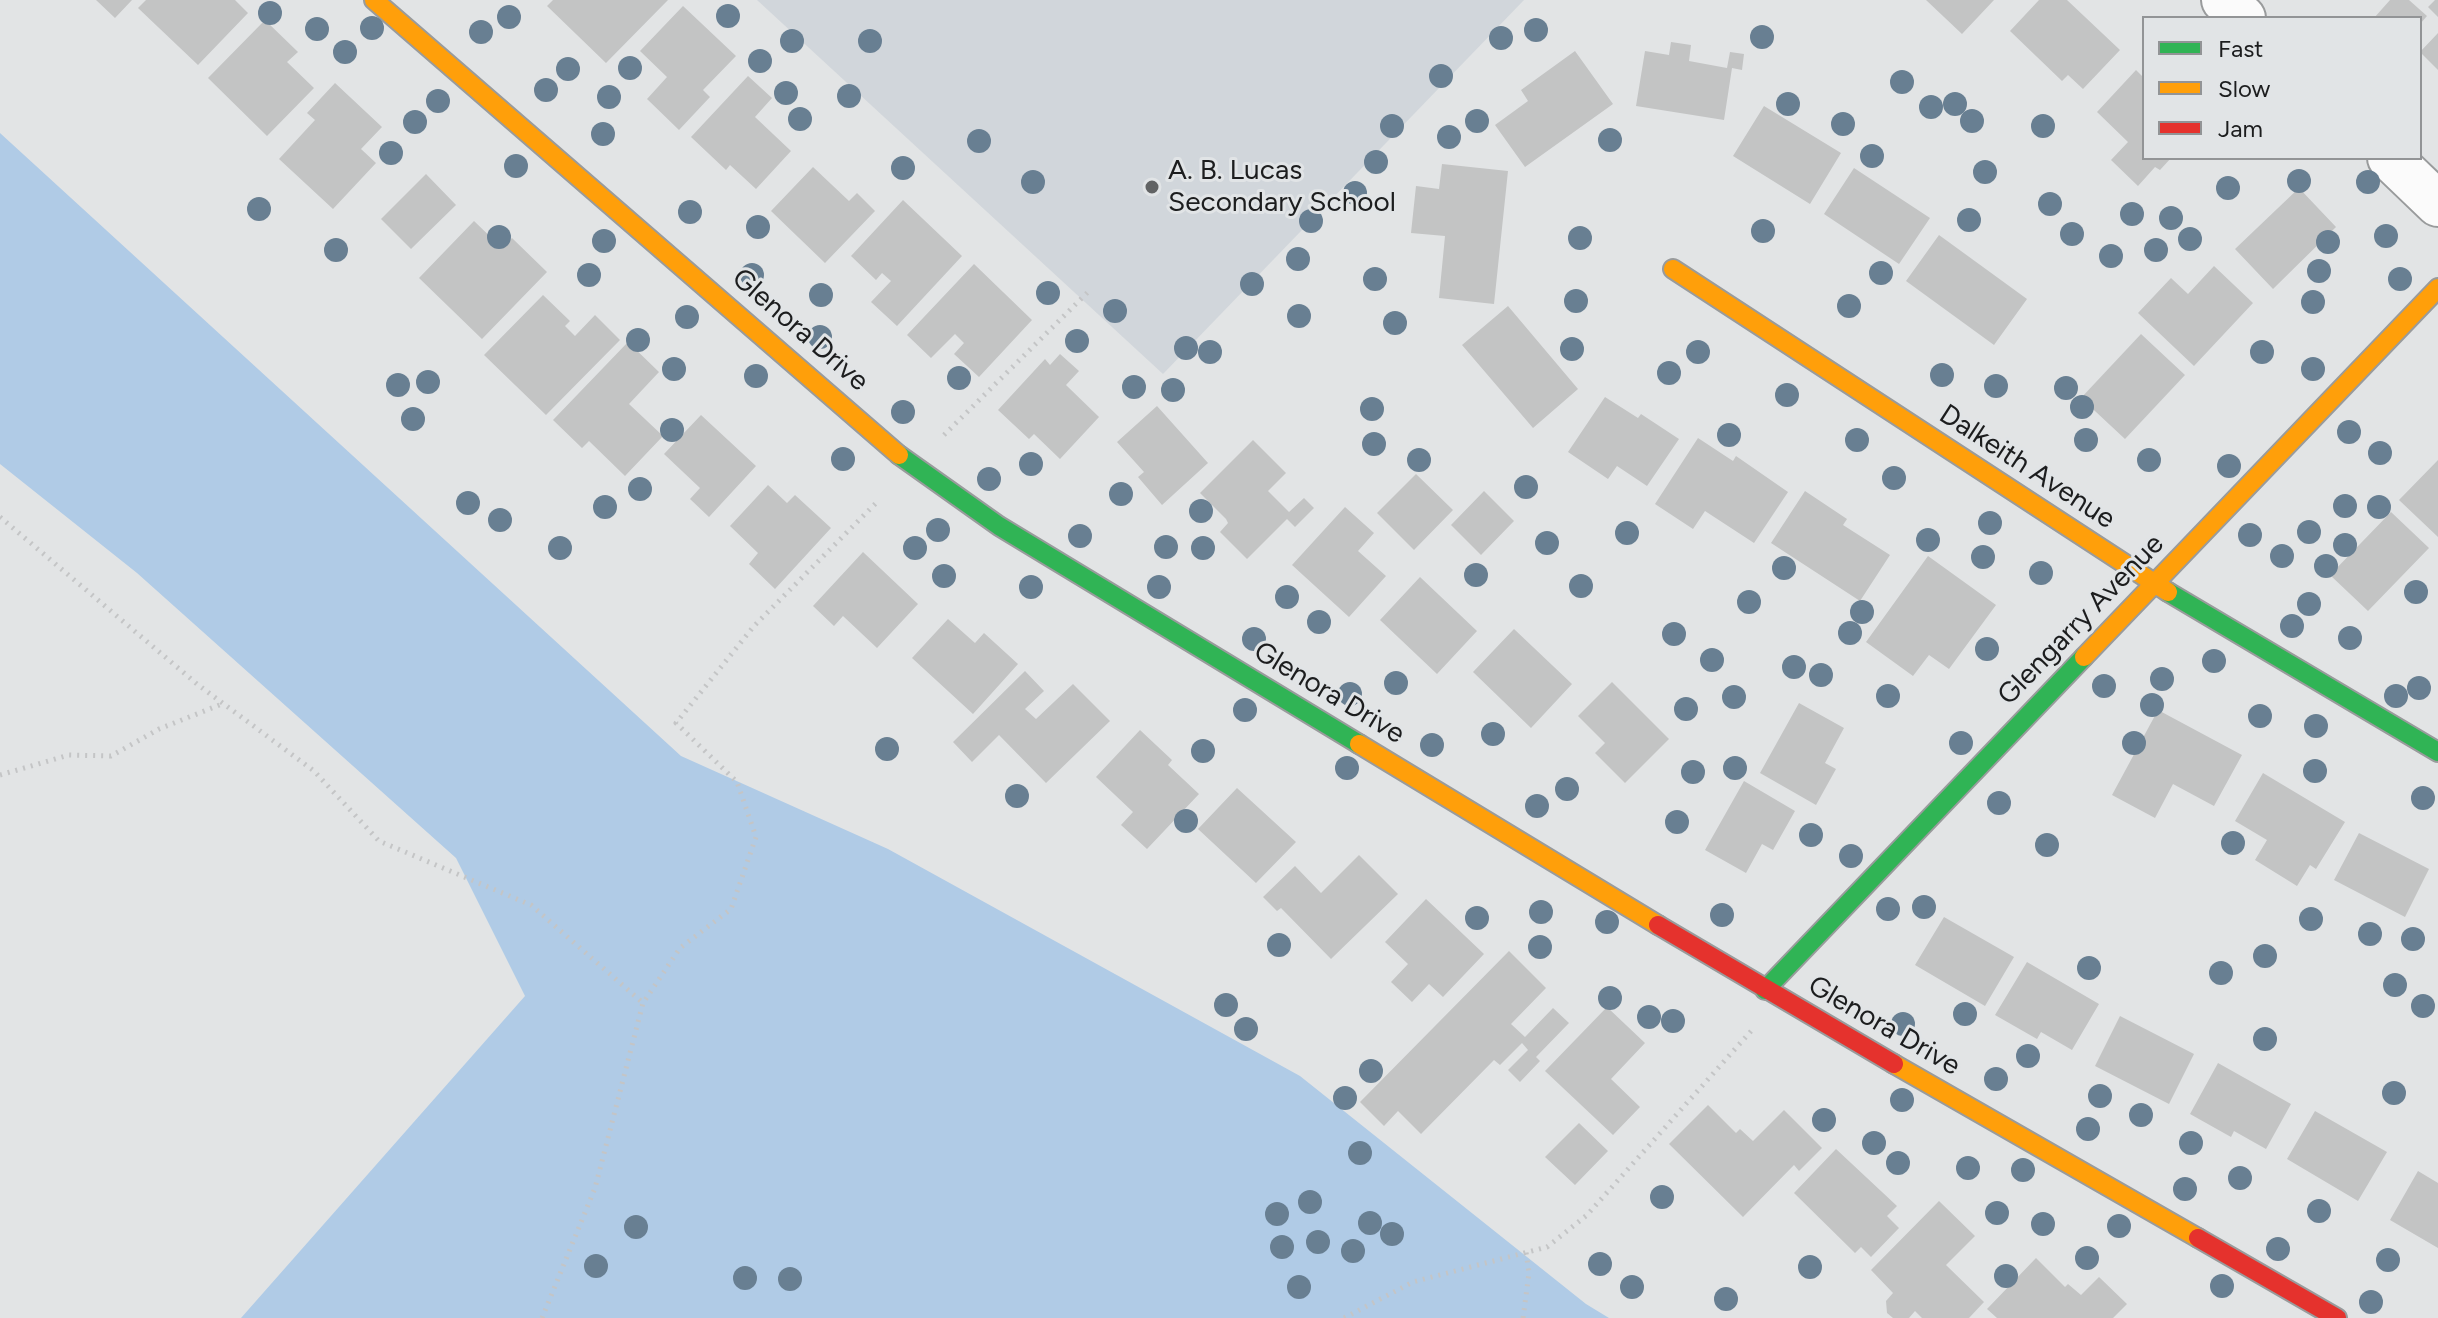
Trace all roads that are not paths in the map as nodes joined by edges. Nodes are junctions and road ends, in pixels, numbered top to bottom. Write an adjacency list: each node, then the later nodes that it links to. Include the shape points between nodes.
1 (374, 0): 10 (street, Glenora Drive, via 911,466 999,526)
2 (2224, 0): 3 (street)
3 (2241, 16)
4 (2392, 160): 5 (street)
5 (2438, 204)
6 (1673, 269): 8 (street, Dalkeith Avenue)
7 (2438, 288): 8 (street, Glengarry Avenue)
8 (2154, 584): 9 (street, Dalkeith Avenue); 10 (street, Glengarry Avenue)
9 (2438, 752)
10 (1765, 990): 11 (street, Glenora Drive)
11 (2337, 1318)

